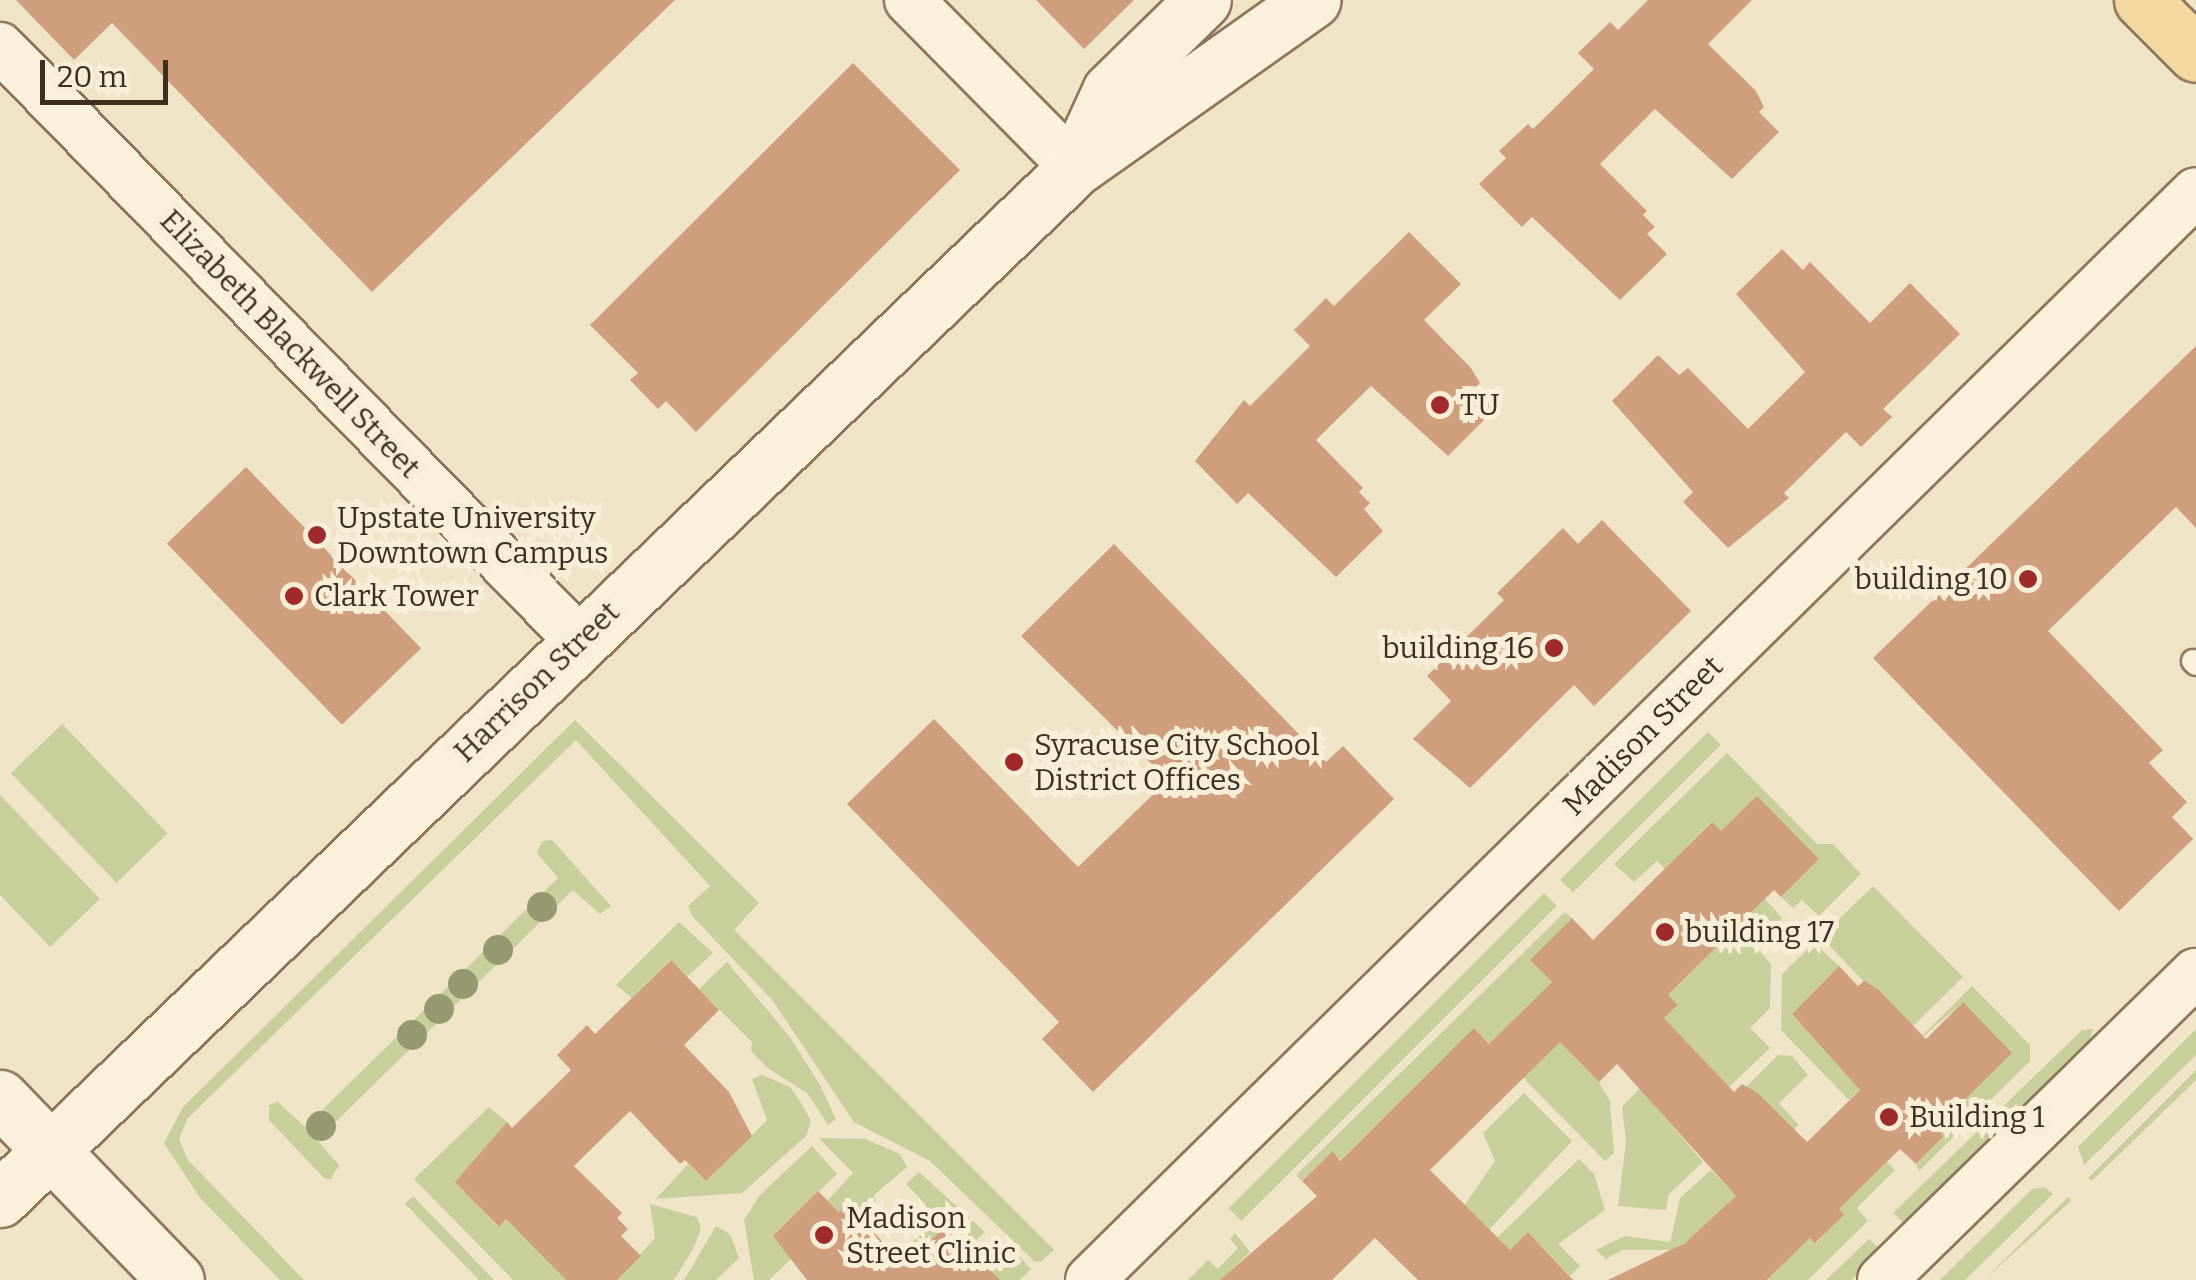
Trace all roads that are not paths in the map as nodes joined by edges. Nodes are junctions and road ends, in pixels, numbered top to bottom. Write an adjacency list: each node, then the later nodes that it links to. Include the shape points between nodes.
1 (909, 0): 7 (street)
2 (1203, 0): 7 (street, Harrison Street, via 1110,91)
3 (1312, 0): 7 (street, Harrison Street)
4 (2142, 0): 6 (main road)
5 (0, 47): 9 (street, Elizabeth Blackwell Street)
6 (2196, 54)
7 (1075, 168): 9 (street, Harrison Street)
8 (2196, 192): 15 (street, Madison Street)
9 (580, 640): 12 (street, Harrison Street)
10 (2196, 974): 16 (street)
11 (0, 1098): 12 (street)
12 (51, 1150): 13 (street, Harrison Street); 14 (street)
13 (0, 1199)
14 (176, 1280)
15 (1090, 1280)
16 (1882, 1280)

